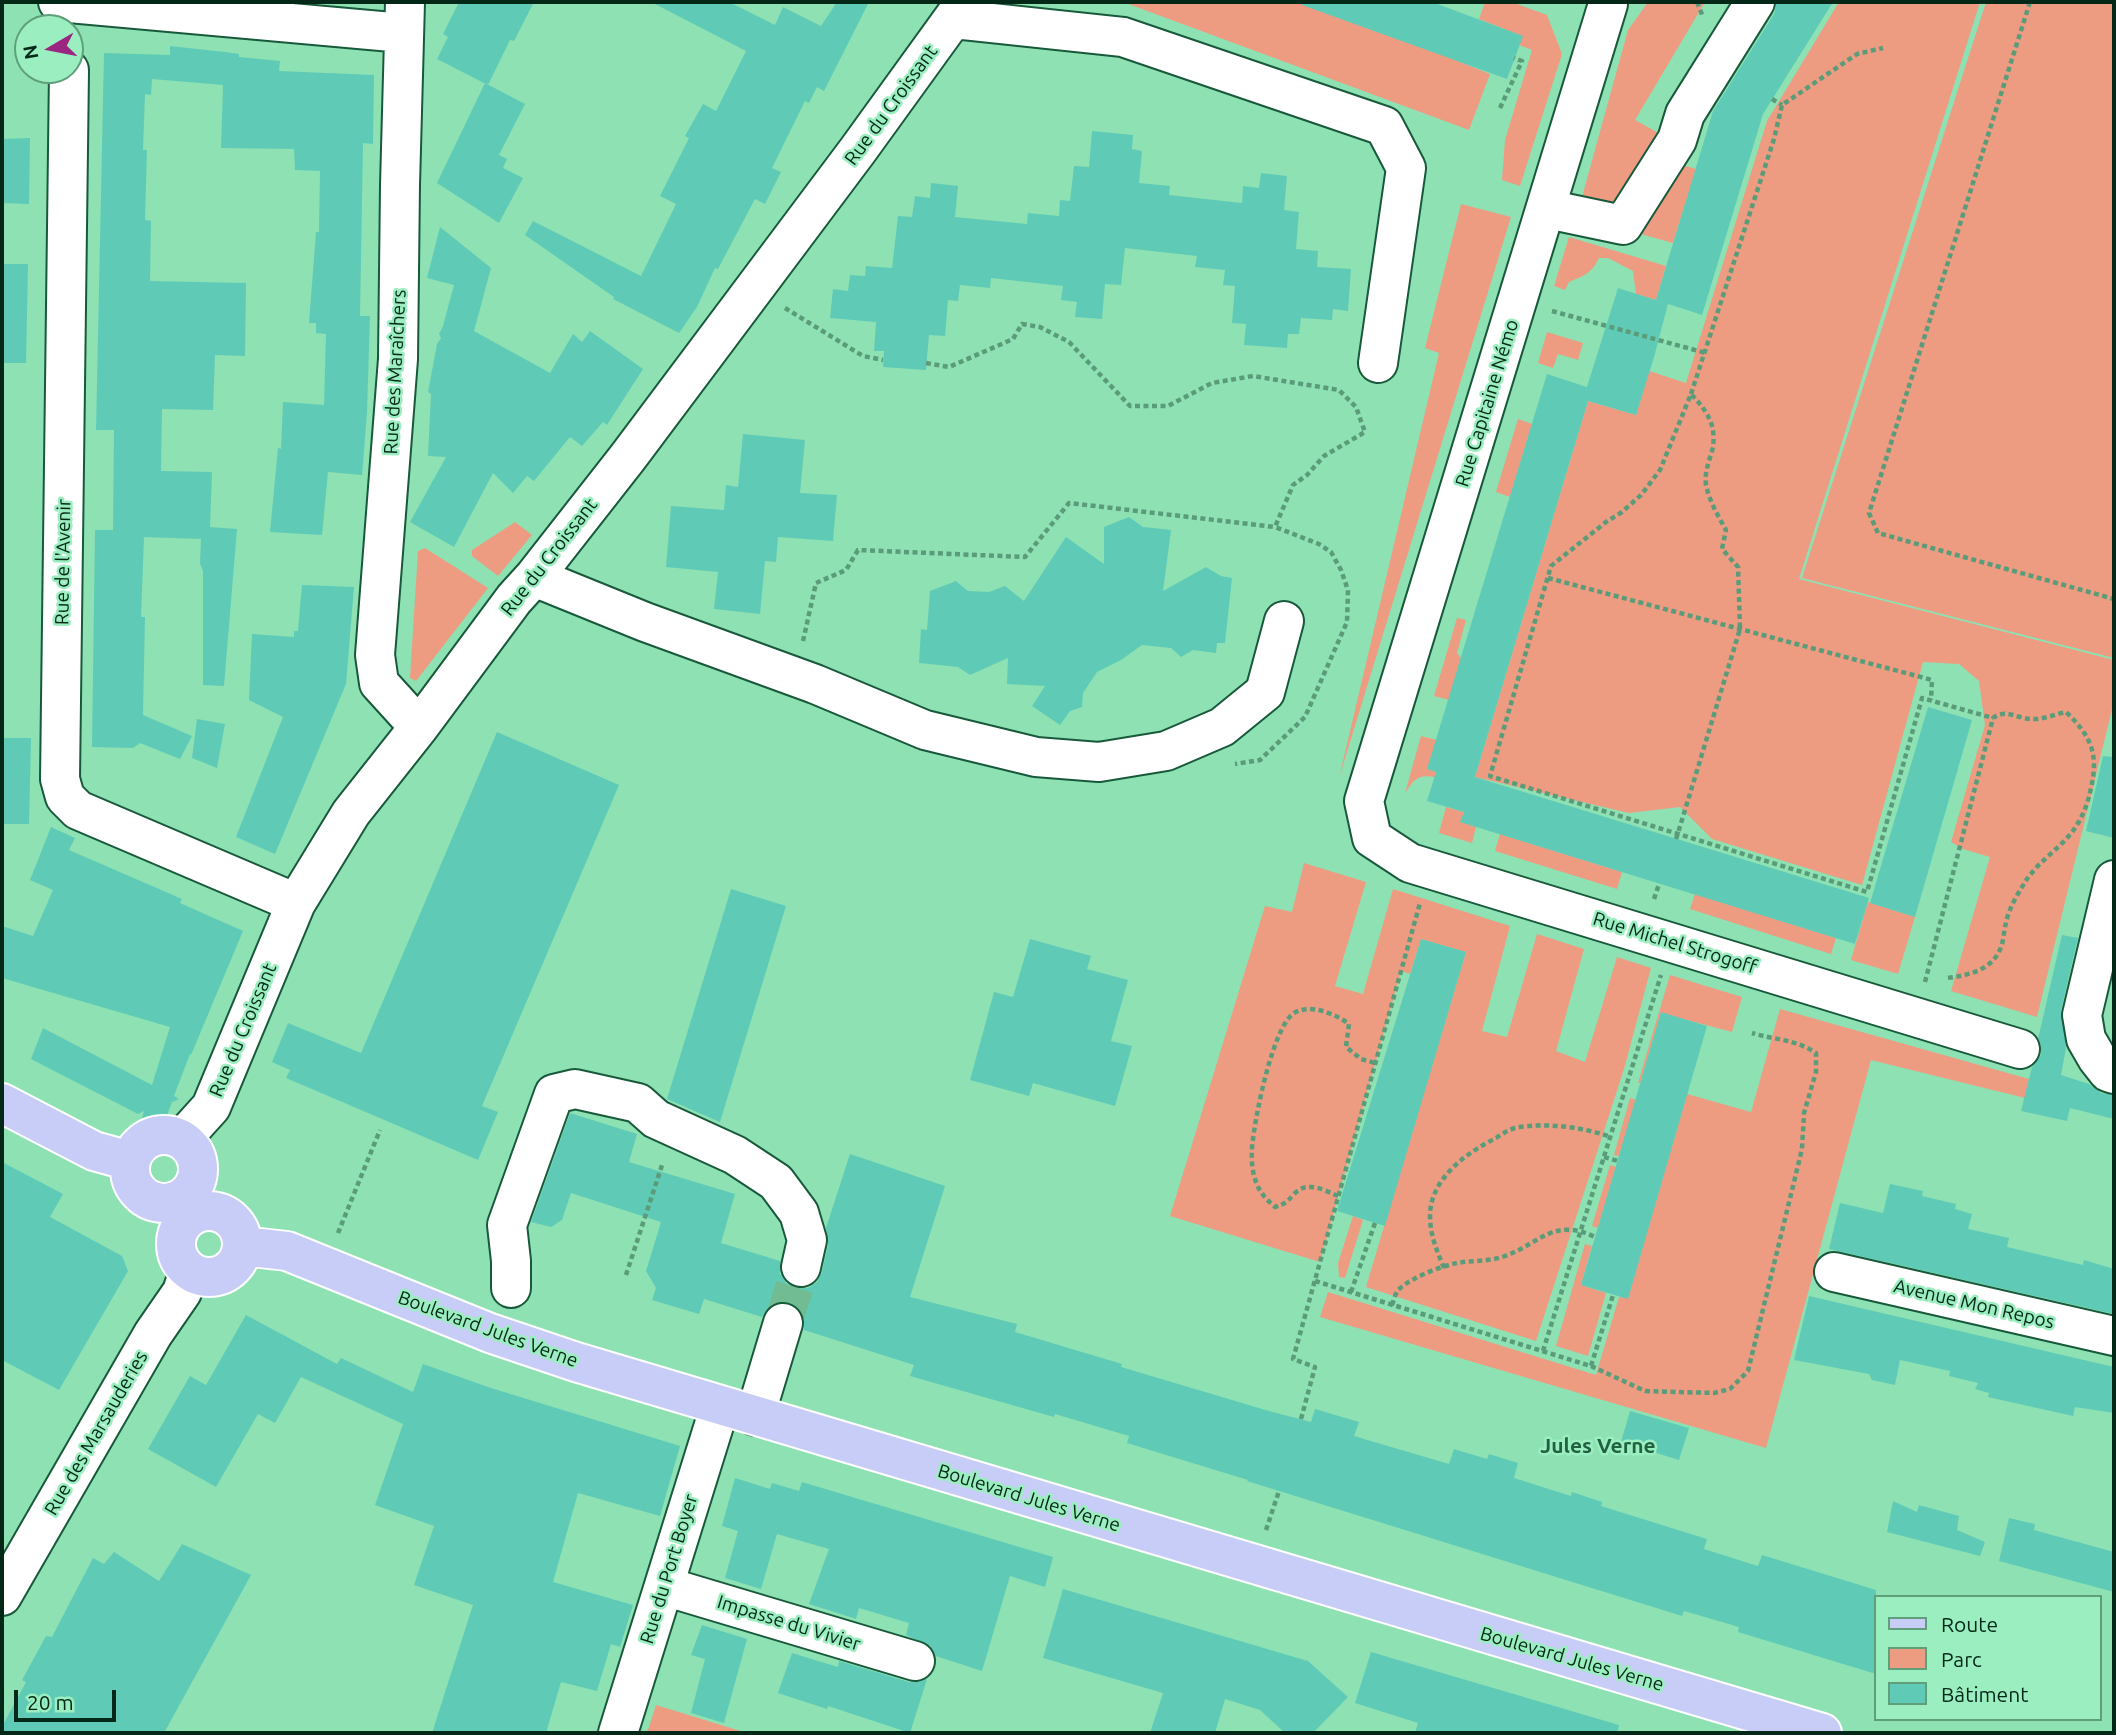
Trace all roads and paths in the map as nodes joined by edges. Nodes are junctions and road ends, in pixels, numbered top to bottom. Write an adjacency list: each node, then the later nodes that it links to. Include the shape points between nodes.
1 (1755, 2): 13 (street, via 1623,225)
2 (2030, 2): 24 (path, via 1869,513 1878,533)
3 (1606, 3): 13 (street, Rue Capitaine Némo)
4 (960, 10): 19 (street, via 1124,37 1384,126 1406,168); 22 (street, Rue du Croissant)
5 (66, 11): 6 (street)
6 (404, 17): 30 (street, Rue des Maraîchers, via 398,359 375,655 379,683)
7 (1883, 48): 11 (path, via 1857,54)
8 (1514, 58): 12 (path, via 1522,61)
9 (69, 84): 36 (street, Rue de l'Avenir, via 60,779 65,797 78,810)
10 (1772, 99): 11 (path)
11 (1782, 105): 16 (path)
12 (1500, 108)
13 (1547, 209): 32 (street, Rue Capitaine Némo)
14 (785, 308): 17 (path, via 863,356)
15 (1540, 308): 16 (path)
16 (1706, 353): 20 (path)
17 (883, 360)
18 (926, 363): 21 (path, via 949,367 1013,339 1022,324 1040,327 1069,342 1130,406 1168,405 1212,383 1253,376 1339,390 1356,407 1365,432 1324,456 1293,485)
19 (1378, 363)
20 (1692, 394): 23 (path, via 1660,470 1641,495 1551,566); 26 (path, via 1713,424 1706,484 1726,530 1722,549 1738,567)
21 (1275, 527): 27 (path, via 1069,503 1025,557 858,550 846,570 816,583); 31 (path, via 1331,552 1348,590 1347,622 1304,717 1260,760)
22 (534, 578): 27 (street); 30 (street, Rue du Croissant)
23 (1548, 578): 26 (path); 33 (path, via 1490,776)
24 (2114, 599)
25 (1284, 621): 27 (street, via 1265,692 1222,727 1166,751 1100,762 1036,757 925,730)
26 (1740, 629): 28 (path, via 1932,680); 33 (path)
27 (795, 677)
28 (1931, 700): 29 (path); 33 (path, via 1922,698 1867,892)
29 (1993, 718): 38 (path, via 2012,714 2032,719 2066,712 2081,727 2095,753 2095,772 2087,805 2074,830 2031,873 2019,892 1996,961 1970,975); 39 (path)
30 (419, 727): 36 (street, Rue du Croissant, via 351,813)
31 (1233, 764)
32 (1364, 801): 34 (street, Rue Michel Strogoff, via 1372,838 1410,863)
33 (1677, 836)
34 (1429, 869): 37 (street, Rue Michel Strogoff); 42 (path)
35 (2114, 880): 43 (street, via 2082,1015 2086,1039 2096,1058)
36 (296, 903): 48 (street, Rue du Croissant, via 211,1107)
37 (1671, 942): 39 (street, Rue Michel Strogoff); 47 (path)
38 (1947, 978)
39 (1916, 1017): 41 (street, Rue Michel Strogoff)
40 (1752, 1033): 72 (path, via 1803,1044 1816,1053 1816,1072 1748,1371 1730,1389 1714,1393 1645,1391)
41 (2020, 1049)
42 (1375, 1063): 52 (path); 52 (path, via 1346,1047 1349,1024 1318,1010 1295,1013 1278,1036 1272,1055 1252,1140 1255,1180 1275,1207 1306,1187)
43 (2114, 1074)
44 (2, 1103): 50 (main road, via 94,1151)
45 (675, 1128): 59 (street, via 735,1155 776,1182 799,1213 807,1240); 63 (path); 65 (street, via 638,1103 575,1089 554,1094 506,1226)
46 (380, 1130): 58 (path)
47 (1611, 1136): 49 (path); 60 (path, via 1554,1126 1513,1129 1469,1153 1452,1167 1433,1200 1434,1244)
48 (182, 1139): 50 (main road, via 161,1134 150,1137); 53 (main road, via 197,1158 198,1170)
49 (1604, 1157): 51 (path); 55 (path)
50 (130, 1161): 53 (main road, via 132,1184 148,1200)
51 (1618, 1161)
52 (1338, 1196): 64 (path)
53 (187, 1208): 57 (main road, via 222,1214 237,1227); 61 (main road, via 176,1242 177,1253)
54 (1375, 1223): 66 (path)
55 (1581, 1230): 56 (path); 60 (path, via 1566,1228 1539,1237 1488,1262); 71 (path)
56 (1595, 1237)
57 (242, 1246): 58 (main road, Boulevard Jules Verne, via 287,1251); 61 (main road, via 235,1265 218,1276 208,1278)
58 (325, 1266): 73 (main road, Boulevard Jules Verne, via 490,1333)
59 (801, 1267)
60 (1444, 1268): 68 (path, via 1397,1291)
61 (189, 1271): 76 (street, Rue des Marsauderies, via 182,1292 153,1334)
62 (1834, 1272): 70 (street, Avenue Mon Repos)
63 (626, 1275)
64 (1315, 1281): 66 (path); 74 (path, via 1293,1359 1315,1367)
65 (511, 1288)
66 (1351, 1292): 68 (path)
67 (1613, 1295): 72 (path)
68 (1392, 1305): 71 (path)
69 (783, 1323): 73 (street, Rue du Port Boyer)
70 (2114, 1336)
71 (1543, 1351): 72 (path)
72 (1591, 1366)
73 (738, 1411): 75 (street, Rue du Port Boyer); 79 (main road, Boulevard Jules Verne)
74 (1301, 1419)
75 (664, 1586): 77 (street, Impasse du Vivier); 78 (street, Rue du Port Boyer)
76 (2, 1596)
77 (915, 1661)
78 (618, 1733)
79 (1822, 1733)

